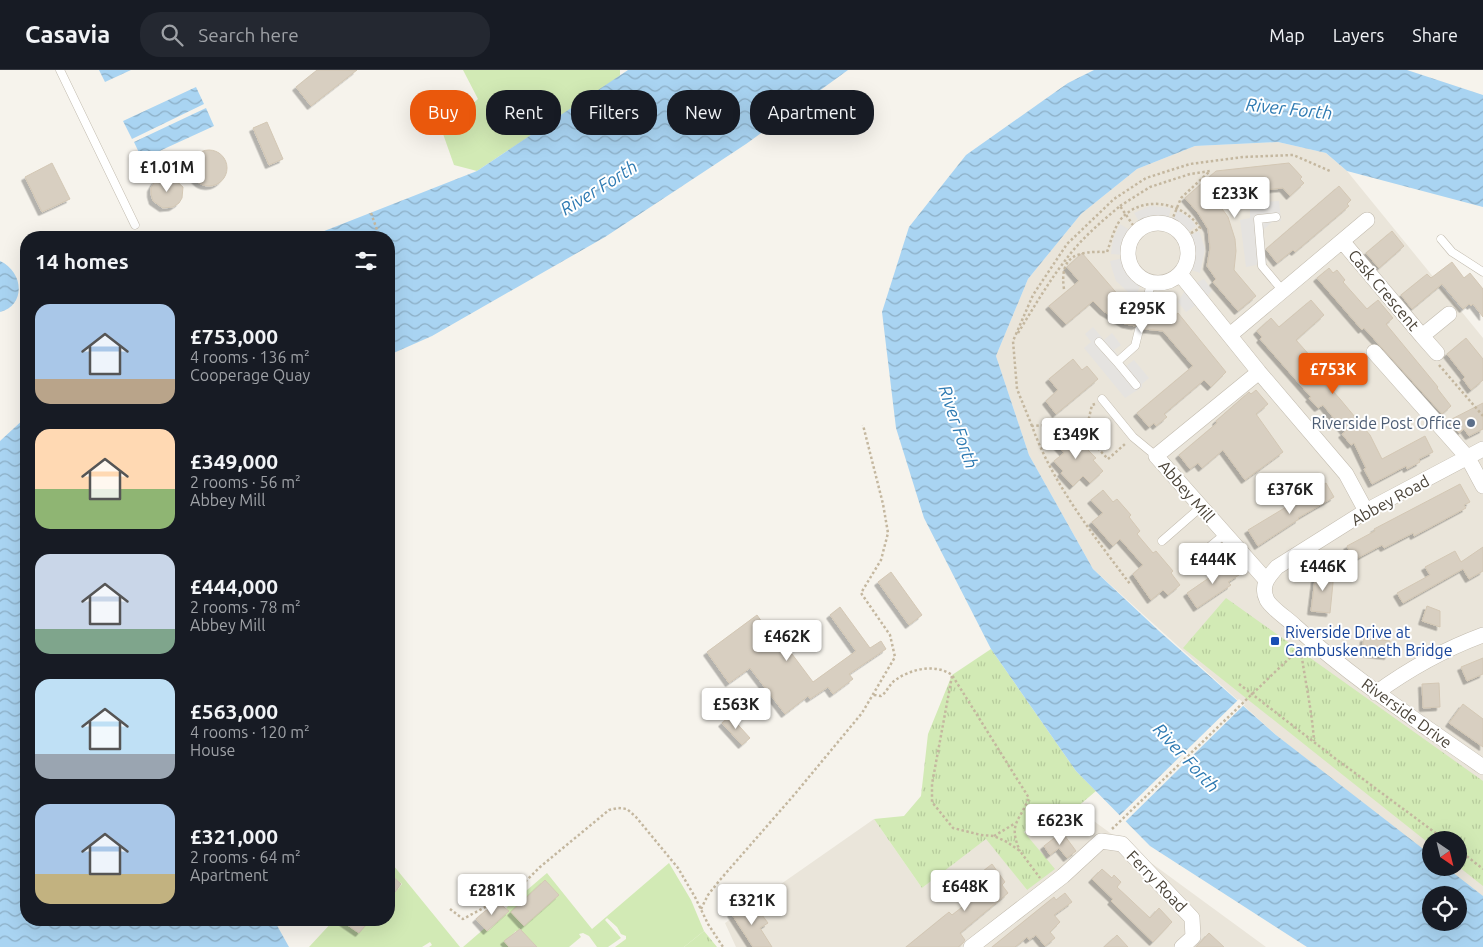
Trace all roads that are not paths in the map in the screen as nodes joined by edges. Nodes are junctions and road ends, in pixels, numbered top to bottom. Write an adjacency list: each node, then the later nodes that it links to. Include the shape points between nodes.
1 (60, 70): 4 (lane)
2 (1276, 217): 10 (lane, via 1258,219 1262,266)
3 (1367, 220): 6 (street, Cask Crescent)
4 (135, 225)
5 (1441, 239): 7 (lane, via 1452,252)
6 (1342, 242): 10 (street, Cask Crescent); 15 (street, Cask Crescent)
7 (1483, 272)
8 (1180, 274): 9 (street, via 1166,282); 9 (street, via 1188,260 1184,237 1170,225 1153,223 1137,231 1128,247 1130,265 1135,273); 14 (street)
9 (1151, 282): 11 (lane)
10 (1283, 291): 14 (street, Cask Crescent)
11 (1146, 304)
12 (1449, 314): 15 (street, Cask Crescent)
13 (1139, 330): 19 (lane, via 1135,346)
14 (1230, 335): 20 (street)
15 (1422, 336): 18 (street)
16 (1099, 342): 19 (lane)
17 (1374, 352): 25 (street)
18 (1437, 353)
19 (1117, 362): 21 (lane)
20 (1259, 372): 24 (street, Abbey Mill); 28 (street, via 1346,474)
21 (1136, 385)
22 (1102, 399): 24 (lane, via 1132,437)
23 (1483, 449): 25 (street, Abbey Road)
24 (1156, 456): 27 (street, Abbey Mill)
25 (1468, 458): 26 (street); 28 (street, Abbey Road)
26 (1483, 486)
27 (1201, 507): 29 (street, Abbey Mill); 30 (lane)
28 (1366, 511): 32 (street, Abbey Road, via 1277,567)
29 (1225, 534): 31 (lane); 32 (street, Abbey Mill)
30 (1162, 541)
31 (1185, 567)
32 (1266, 580): 34 (street, Riverside Drive, via 1264,590 1268,601 1305,643)
33 (1483, 635): 34 (street, via 1404,672)
34 (1376, 693): 35 (street, Riverside Drive)
35 (1483, 767)
36 (1187, 942): 37 (street, Ferry Road, via 1192,918 1122,844 1102,841)
37 (972, 947)

